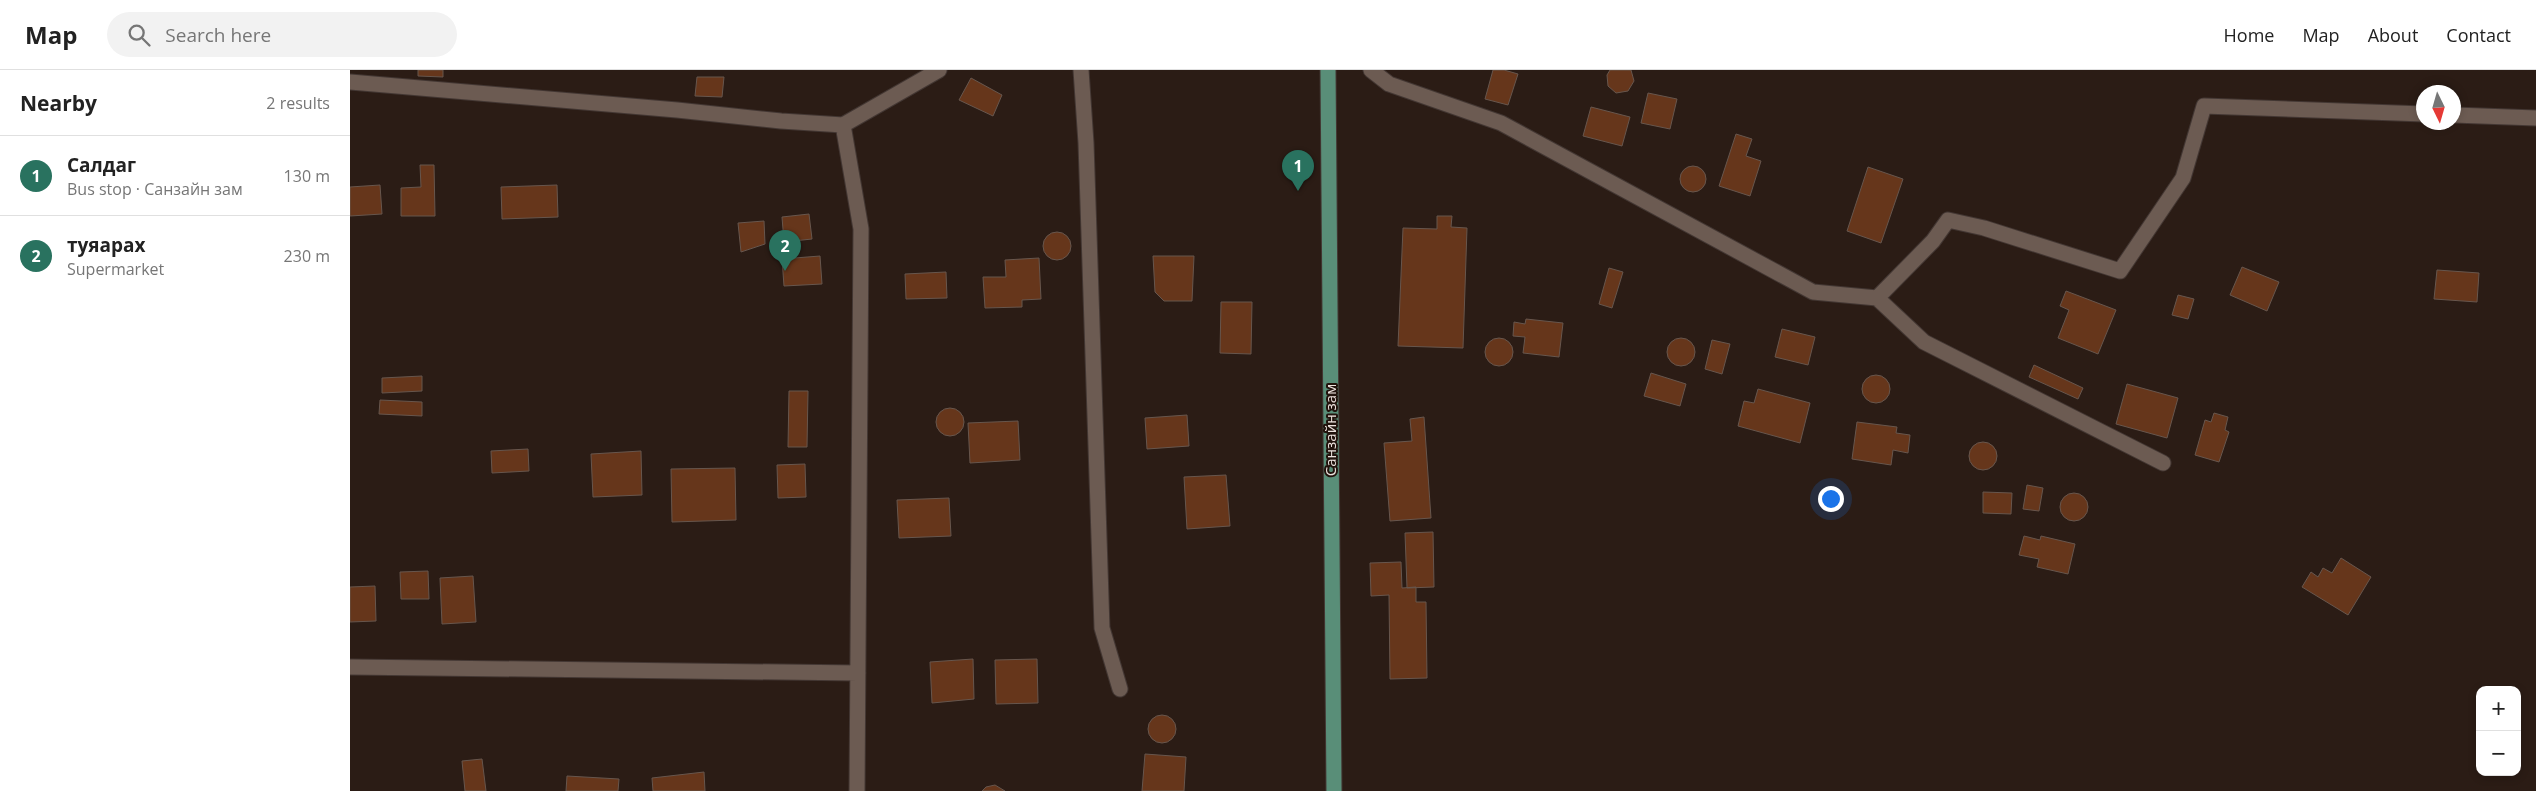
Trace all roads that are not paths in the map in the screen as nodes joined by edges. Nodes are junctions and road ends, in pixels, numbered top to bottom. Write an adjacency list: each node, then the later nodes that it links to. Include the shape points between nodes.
1 (939, 70): 9 (street)
2 (1081, 70): 14 (street, via 1102,628)
3 (1328, 70): 16 (main road, Санзайн зам)
4 (1371, 70): 10 (street, via 1389,84 1501,123 1813,292)
5 (350, 82): 9 (street)
6 (2416, 114): 10 (street, via 2204,106 2183,178 2120,272 1984,228 1948,220 1933,241)
7 (2461, 115): 8 (street)
8 (2536, 118)
9 (844, 125): 13 (street, via 861,229)
10 (1877, 298): 11 (street, via 1924,342)
11 (2163, 462)
12 (350, 667): 13 (street)
13 (858, 673): 15 (street)
14 (1120, 689)
15 (857, 791)
16 (1334, 791)

